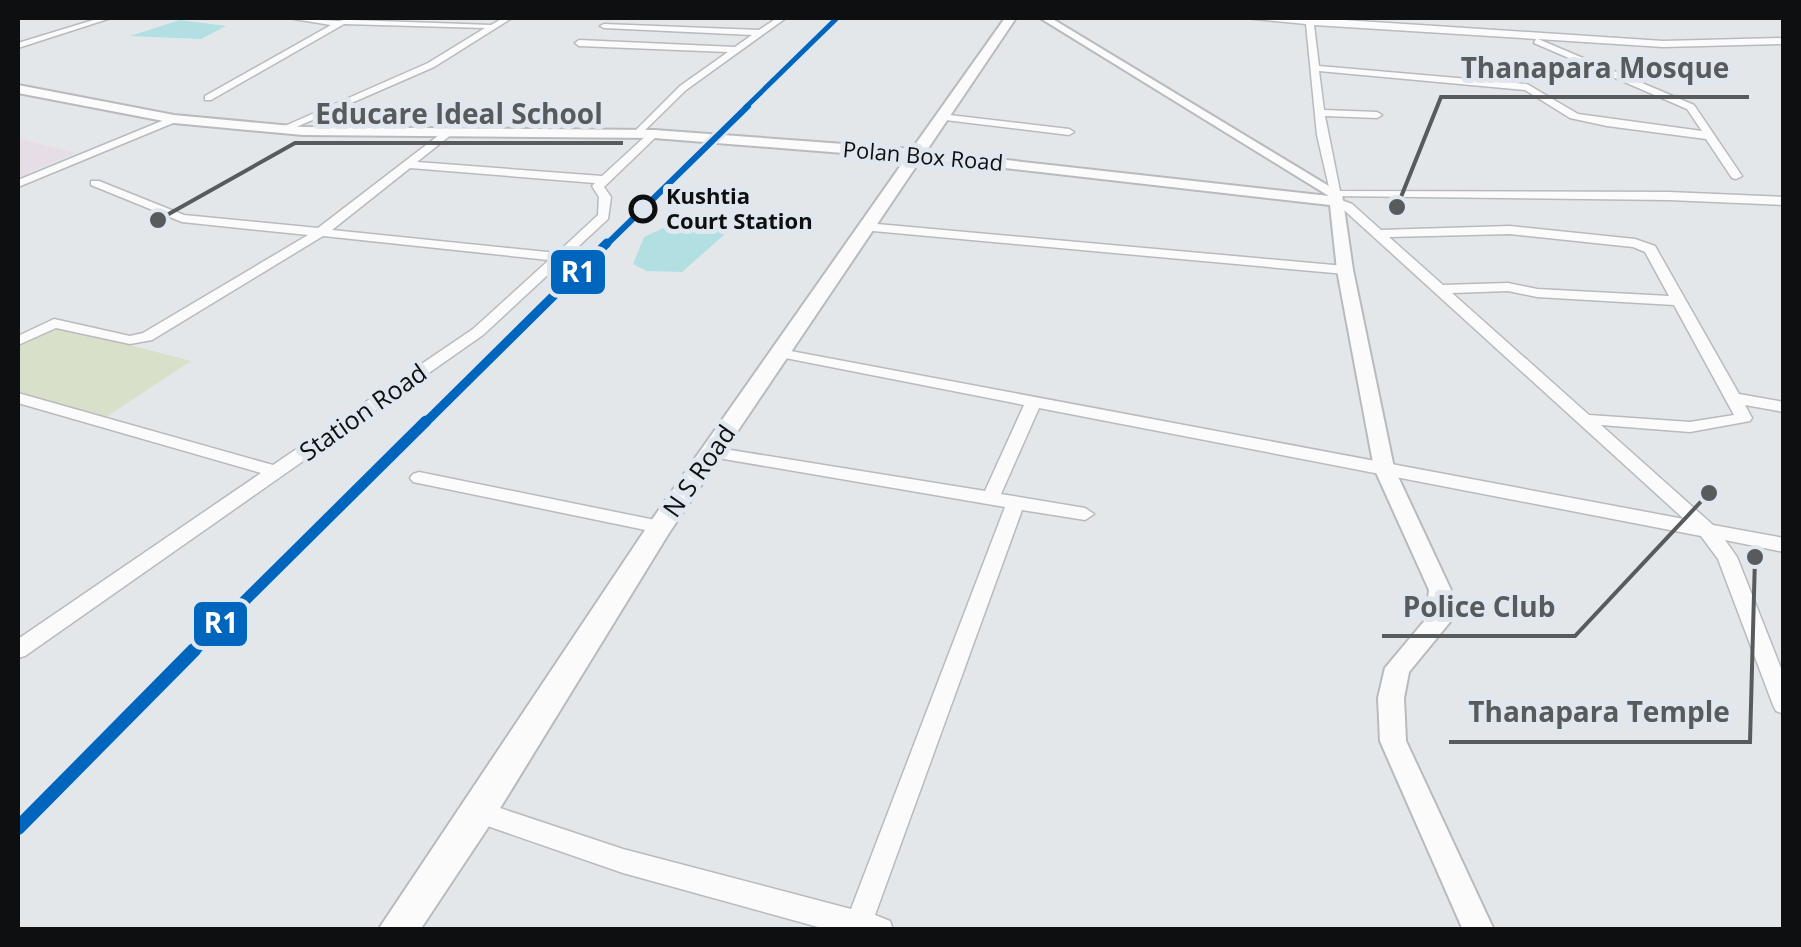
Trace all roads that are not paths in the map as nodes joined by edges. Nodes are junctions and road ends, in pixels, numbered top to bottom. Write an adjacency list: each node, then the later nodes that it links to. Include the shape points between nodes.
1 (107, 18): 16 (street)
2 (292, 18): 9 (street)
3 (508, 18): 10 (street)
4 (782, 18): 12 (street)
5 (1010, 18): 23 (main road, N S Road)
6 (1044, 18): 36 (street)
7 (1249, 18): 8 (street)
8 (1309, 20): 13 (street); 18 (street)
9 (343, 21): 10 (street); 20 (street)
10 (490, 26): 25 (street, via 430,65)
11 (604, 26): 12 (street)
12 (760, 33): 17 (street)
13 (1523, 35): 14 (street, via 1675,44); 29 (street, via 1684,103)
14 (1784, 41)
15 (579, 43): 17 (street)
16 (18, 46)
17 (738, 50): 28 (street, via 671,98)
18 (1315, 68): 21 (street); 29 (street, via 1527,87 1585,120)
19 (18, 89): 24 (main road, Polan Box Road)
20 (208, 98)
21 (1320, 113): 22 (street); 36 (street)
22 (1377, 115)
23 (941, 118): 26 (street); 30 (main road, N S Road)
24 (174, 119): 25 (main road, Polan Box Road); 35 (street)
25 (284, 129): 27 (main road, Polan Box Road)
26 (1069, 132)
27 (447, 134): 28 (main road, Polan Box Road); 31 (street)
28 (646, 134): 30 (main road, Polan Box Road); 33 (street)
29 (1709, 136): 32 (street)
30 (916, 154): 36 (street, Polan Box Road); 38 (main road, N S Road)
31 (408, 165): 33 (street); 39 (street)
32 (1736, 176)
33 (604, 180): 41 (street, Station Road, via 598,186 604,216)
34 (95, 183): 39 (street, via 182,218)
35 (18, 184)
36 (1335, 198): 37 (street); 40 (street); 42 (street)
37 (1784, 201)
38 (866, 227): 42 (street); 46 (main road, N S Road)
39 (321, 232): 41 (street); 45 (street, via 147,337 130,340 64,322)
40 (1376, 234): 43 (street); 44 (street, via 1510,230 1635,243 1650,249)
41 (562, 257): 54 (street, Station Road, via 478,332)
42 (1345, 270): 53 (street)
43 (1437, 290): 44 (street, via 1508,287); 51 (street)
44 (1678, 301): 48 (street)
45 (18, 341)
46 (780, 353): 49 (street); 52 (main road, N S Road)
47 (18, 398): 54 (street)
48 (1733, 398): 50 (street); 51 (street, via 1744,418 1738,422)
49 (1034, 400): 53 (street); 56 (street)
50 (1784, 407)
51 (1582, 420): 60 (street)
52 (712, 452): 56 (street); 59 (main road, N S Road)
53 (1384, 468): 60 (street); 67 (street, via 1440,590 1438,622 1398,668 1393,741)
54 (276, 472): 62 (street, Station Road)
55 (420, 478): 59 (street)
56 (991, 497): 57 (street)
57 (1016, 502): 58 (street); 65 (street)
58 (1085, 514)
59 (660, 527): 64 (main road, N S Road)
60 (1706, 530): 61 (street); 63 (street, via 1727,558)
61 (1784, 544)
62 (18, 650)
63 (1784, 705)
64 (479, 812): 65 (street, via 623,861); 66 (main road, N S Road)
65 (870, 926)
66 (396, 930)
67 (1479, 930)

